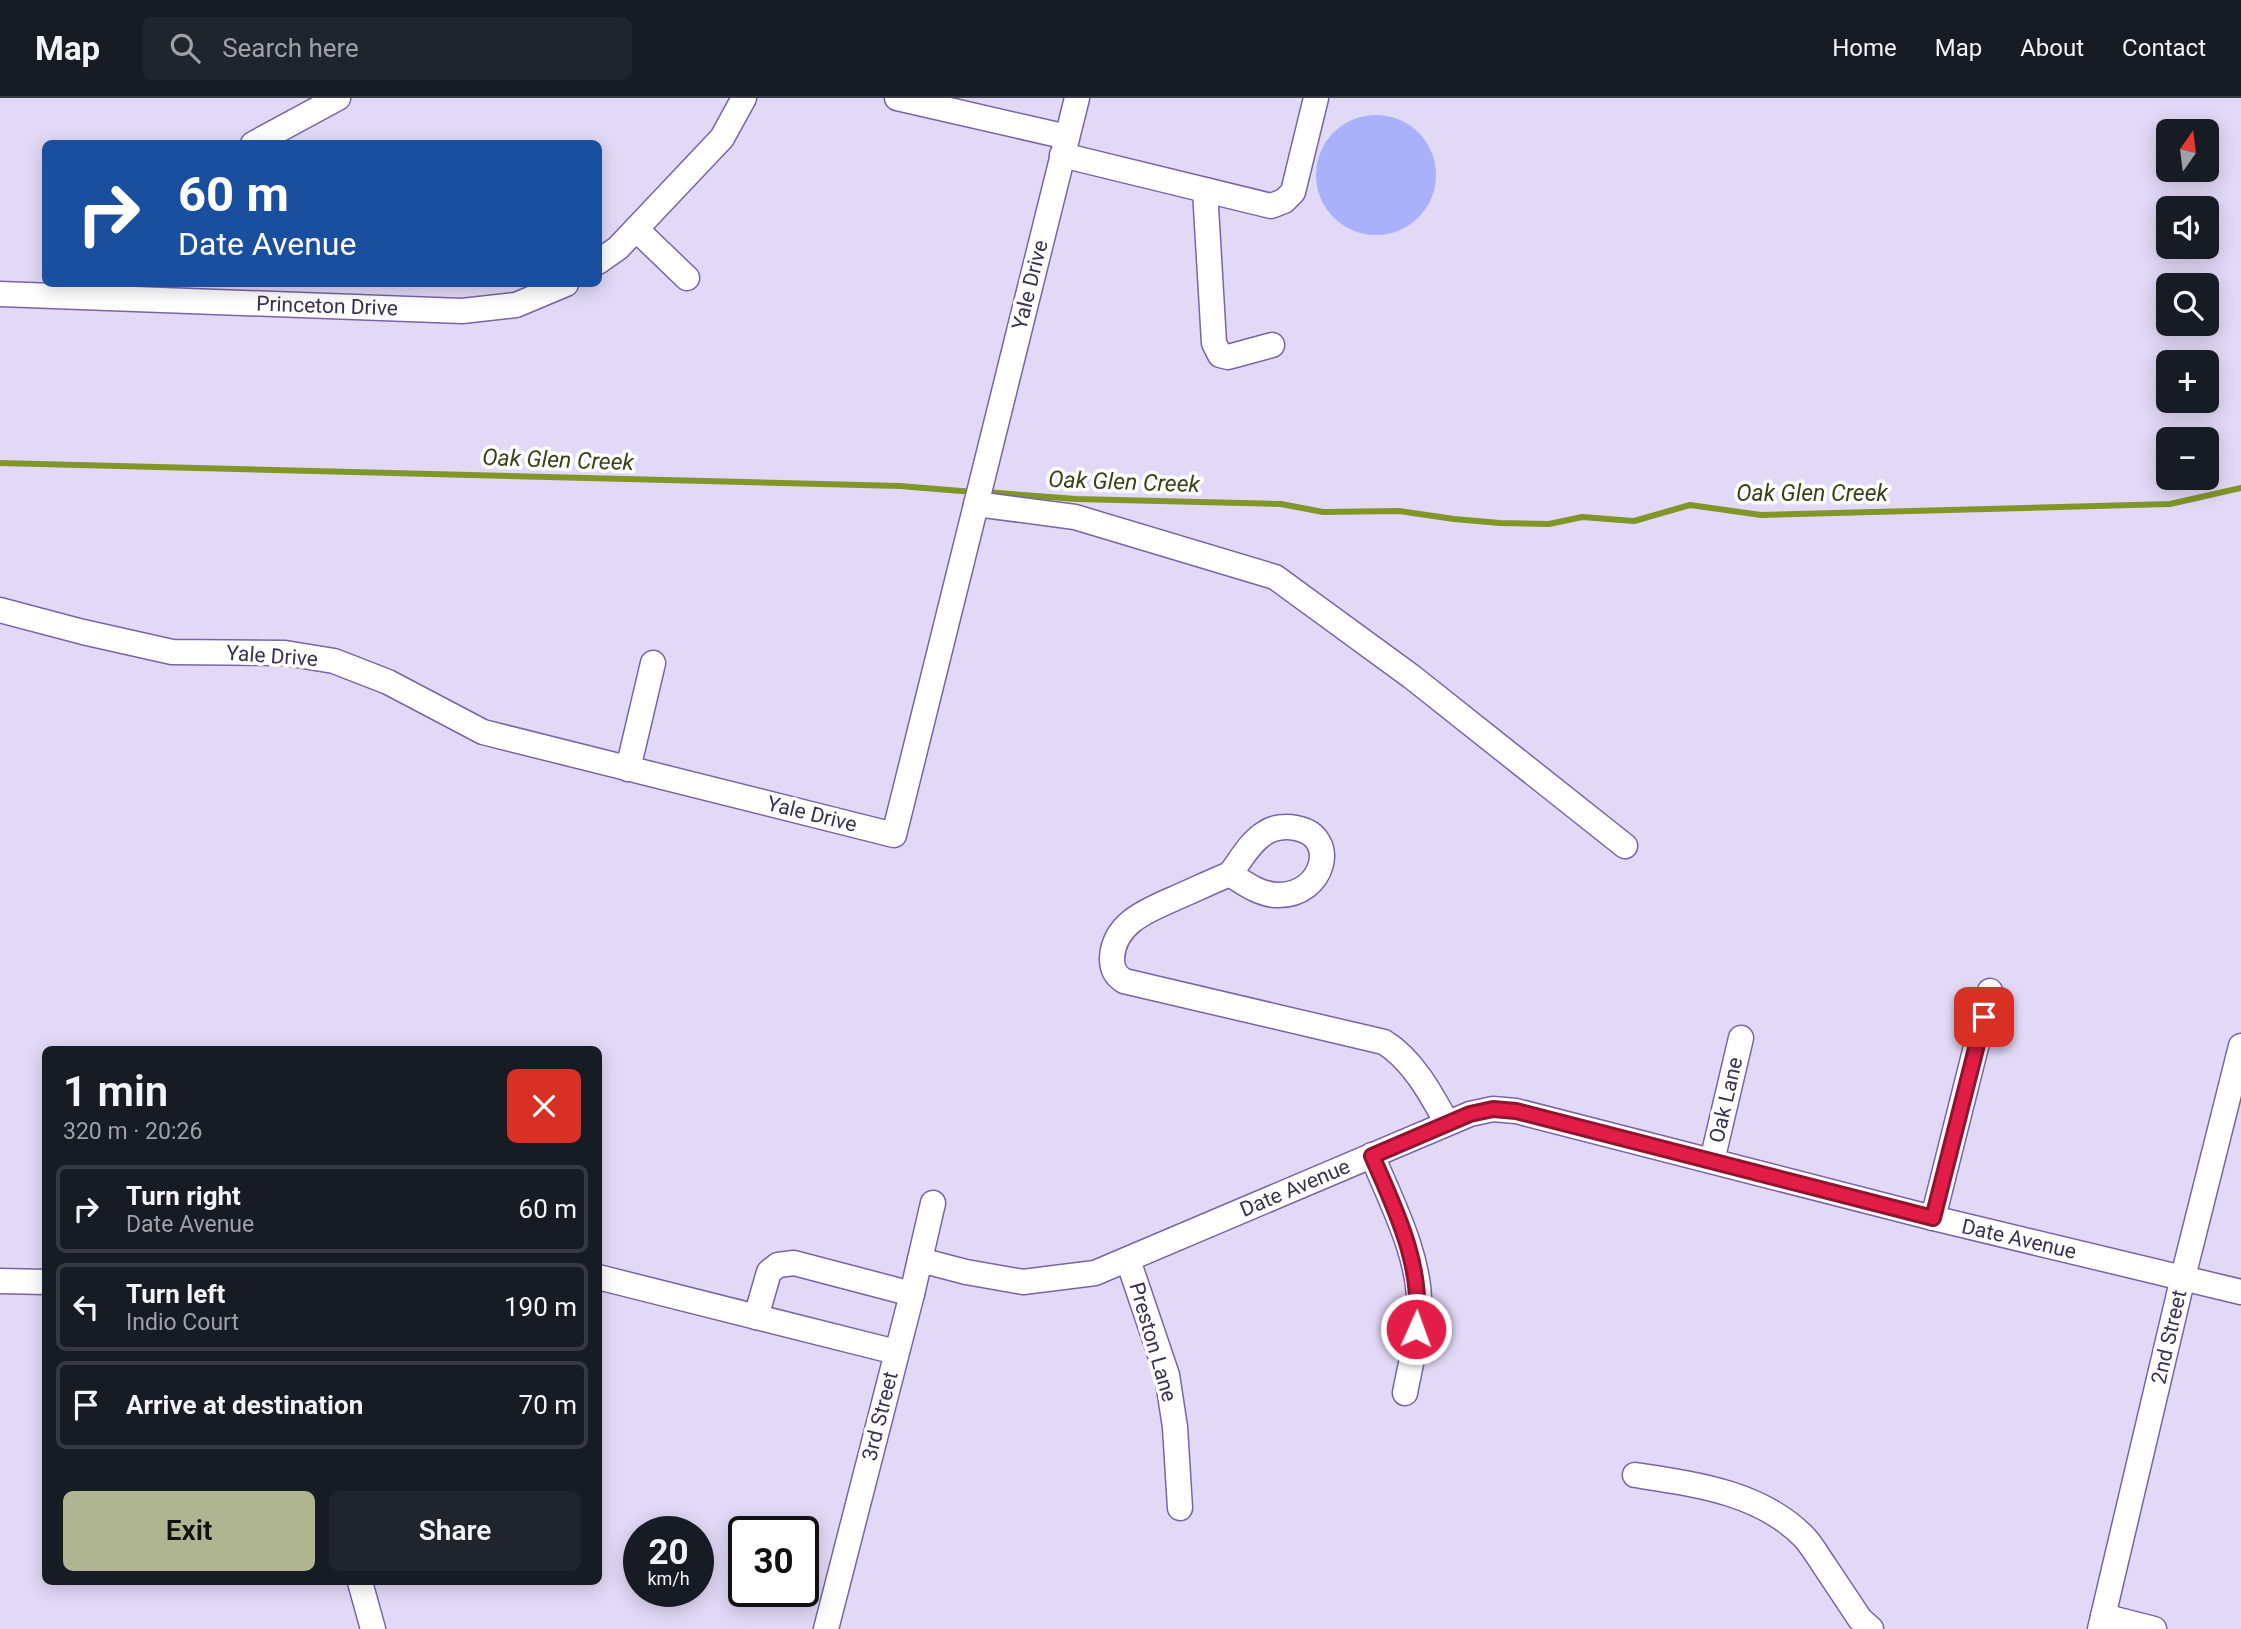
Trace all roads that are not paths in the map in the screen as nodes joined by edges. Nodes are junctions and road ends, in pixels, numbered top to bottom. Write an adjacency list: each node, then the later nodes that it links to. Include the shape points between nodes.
1 (338, 98): 6 (street)
2 (744, 98): 9 (street, via 722,138)
3 (897, 98): 7 (street)
4 (1077, 98): 7 (street, Yale Drive)
5 (1316, 98): 8 (street, via 1293,192 1284,201 1270,206)
6 (260, 140)
7 (1065, 146): 8 (street); 16 (street, Yale Drive)
8 (1206, 190): 15 (street, via 1214,343 1220,355 1228,357)
9 (636, 229): 10 (street); 11 (street)
10 (602, 259)
11 (687, 278)
12 (559, 287): 13 (street, Princeton Drive, via 516,305 462,311)
13 (242, 293): 14 (street, Princeton Drive)
14 (0, 294)
15 (1272, 345)
16 (976, 504): 19 (street, Yale Drive, via 894,835); 20 (street, via 1075,517 1275,577 1412,677)
17 (0, 610): 19 (street, Yale Drive, via 172,652 285,653 334,661 388,682 483,733)
18 (653, 663): 19 (street)
19 (628, 769)
20 (1625, 846)
21 (1230, 874): 25 (street, via 1143,912 1129,923 1113,948 1117,976 1384,1042 1400,1054)
22 (1990, 991): 29 (street)
23 (1741, 1038): 27 (street, Oak Lane)
24 (2241, 1046): 32 (street, 2nd Street)
25 (1447, 1123): 26 (street, Date Avenue); 27 (street, Date Avenue, via 1493,1109 1516,1111)
26 (1372, 1156): 31 (street, Date Avenue); 40 (street, via 1408,1240 1416,1283 1419,1307)
27 (1712, 1161): 29 (street, Date Avenue)
28 (933, 1203): 30 (street, 3rd Street)
29 (1933, 1218): 32 (street, Date Avenue)
30 (920, 1260): 31 (street, Date Avenue, via 1023,1282 1095,1273); 37 (street, 3rd Street)
31 (1128, 1260): 42 (street, Preston Lane, via 1167,1375)
32 (2183, 1277): 36 (street, Date Avenue); 44 (street, 2nd Street)
33 (602, 1278): 38 (street)
34 (0, 1281): 35 (street)
35 (42, 1282)
36 (2241, 1292)
37 (912, 1294): 38 (street, via 794,1263 778,1265 769,1272); 39 (street, 3rd Street)
38 (756, 1317): 39 (street)
39 (896, 1352): 46 (street, 3rd Street)
40 (1405, 1393)
41 (1635, 1475): 47 (street, via 1728,1493 1769,1512 1805,1539)
42 (1180, 1508)
43 (361, 1585): 45 (street)
44 (2102, 1623): 48 (street)
45 (373, 1629)
46 (826, 1629)
47 (1871, 1629)
48 (2154, 1629)

